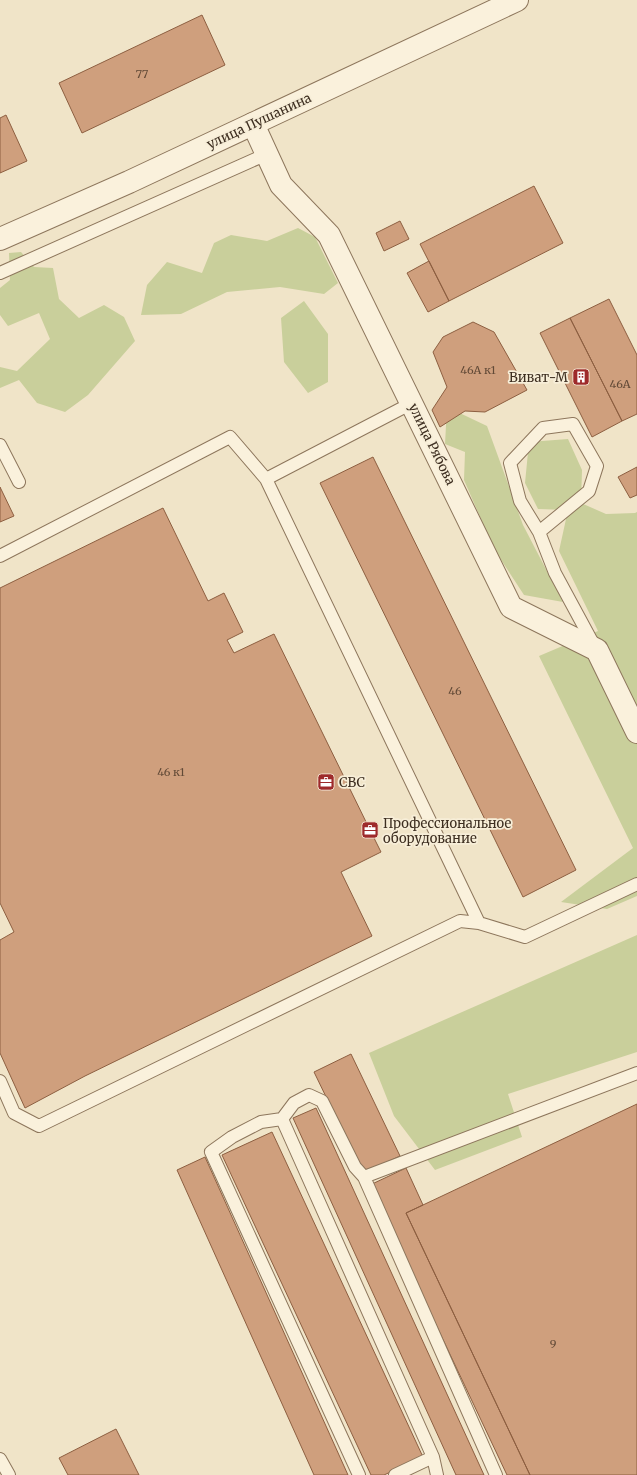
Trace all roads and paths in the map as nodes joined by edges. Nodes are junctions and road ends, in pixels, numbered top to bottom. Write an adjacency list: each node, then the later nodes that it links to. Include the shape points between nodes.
1 (517, 0): 2 (street, улица Пушанина)
2 (253, 124): 3 (street, улица Рябова); 4 (street, улица Пушанина)
3 (267, 154): 5 (lane); 6 (street, улица Рябова, via 281,185 329,235)
4 (0, 239)
5 (0, 273)
6 (412, 403): 8 (lane); 12 (street, улица Рябова, via 510,607)
7 (0, 445): 9 (lane)
8 (266, 479): 11 (lane, via 230,437); 15 (lane)
9 (18, 482)
10 (539, 532): 10 (lane, via 589,491 597,466 573,424 543,428 510,463 520,500); 12 (lane, via 555,572)
11 (0, 556)
12 (597, 650): 13 (street)
13 (637, 732)
14 (637, 884): 15 (lane, via 525,937)
15 (479, 923): 17 (lane, via 460,921 39,1126 14,1113)
16 (637, 1073): 19 (lane)
17 (0, 1081)
18 (282, 1119): 19 (lane, via 294,1103 308,1096 322,1101 355,1167); 20 (lane); 23 (lane, via 261,1122 232,1137 211,1152)
19 (364, 1177): 26 (lane)
20 (433, 1457): 24 (lane); 25 (lane)
21 (0, 1459): 22 (lane)
22 (9, 1475)
23 (359, 1475)
24 (395, 1475)
25 (437, 1475)
26 (496, 1475)

